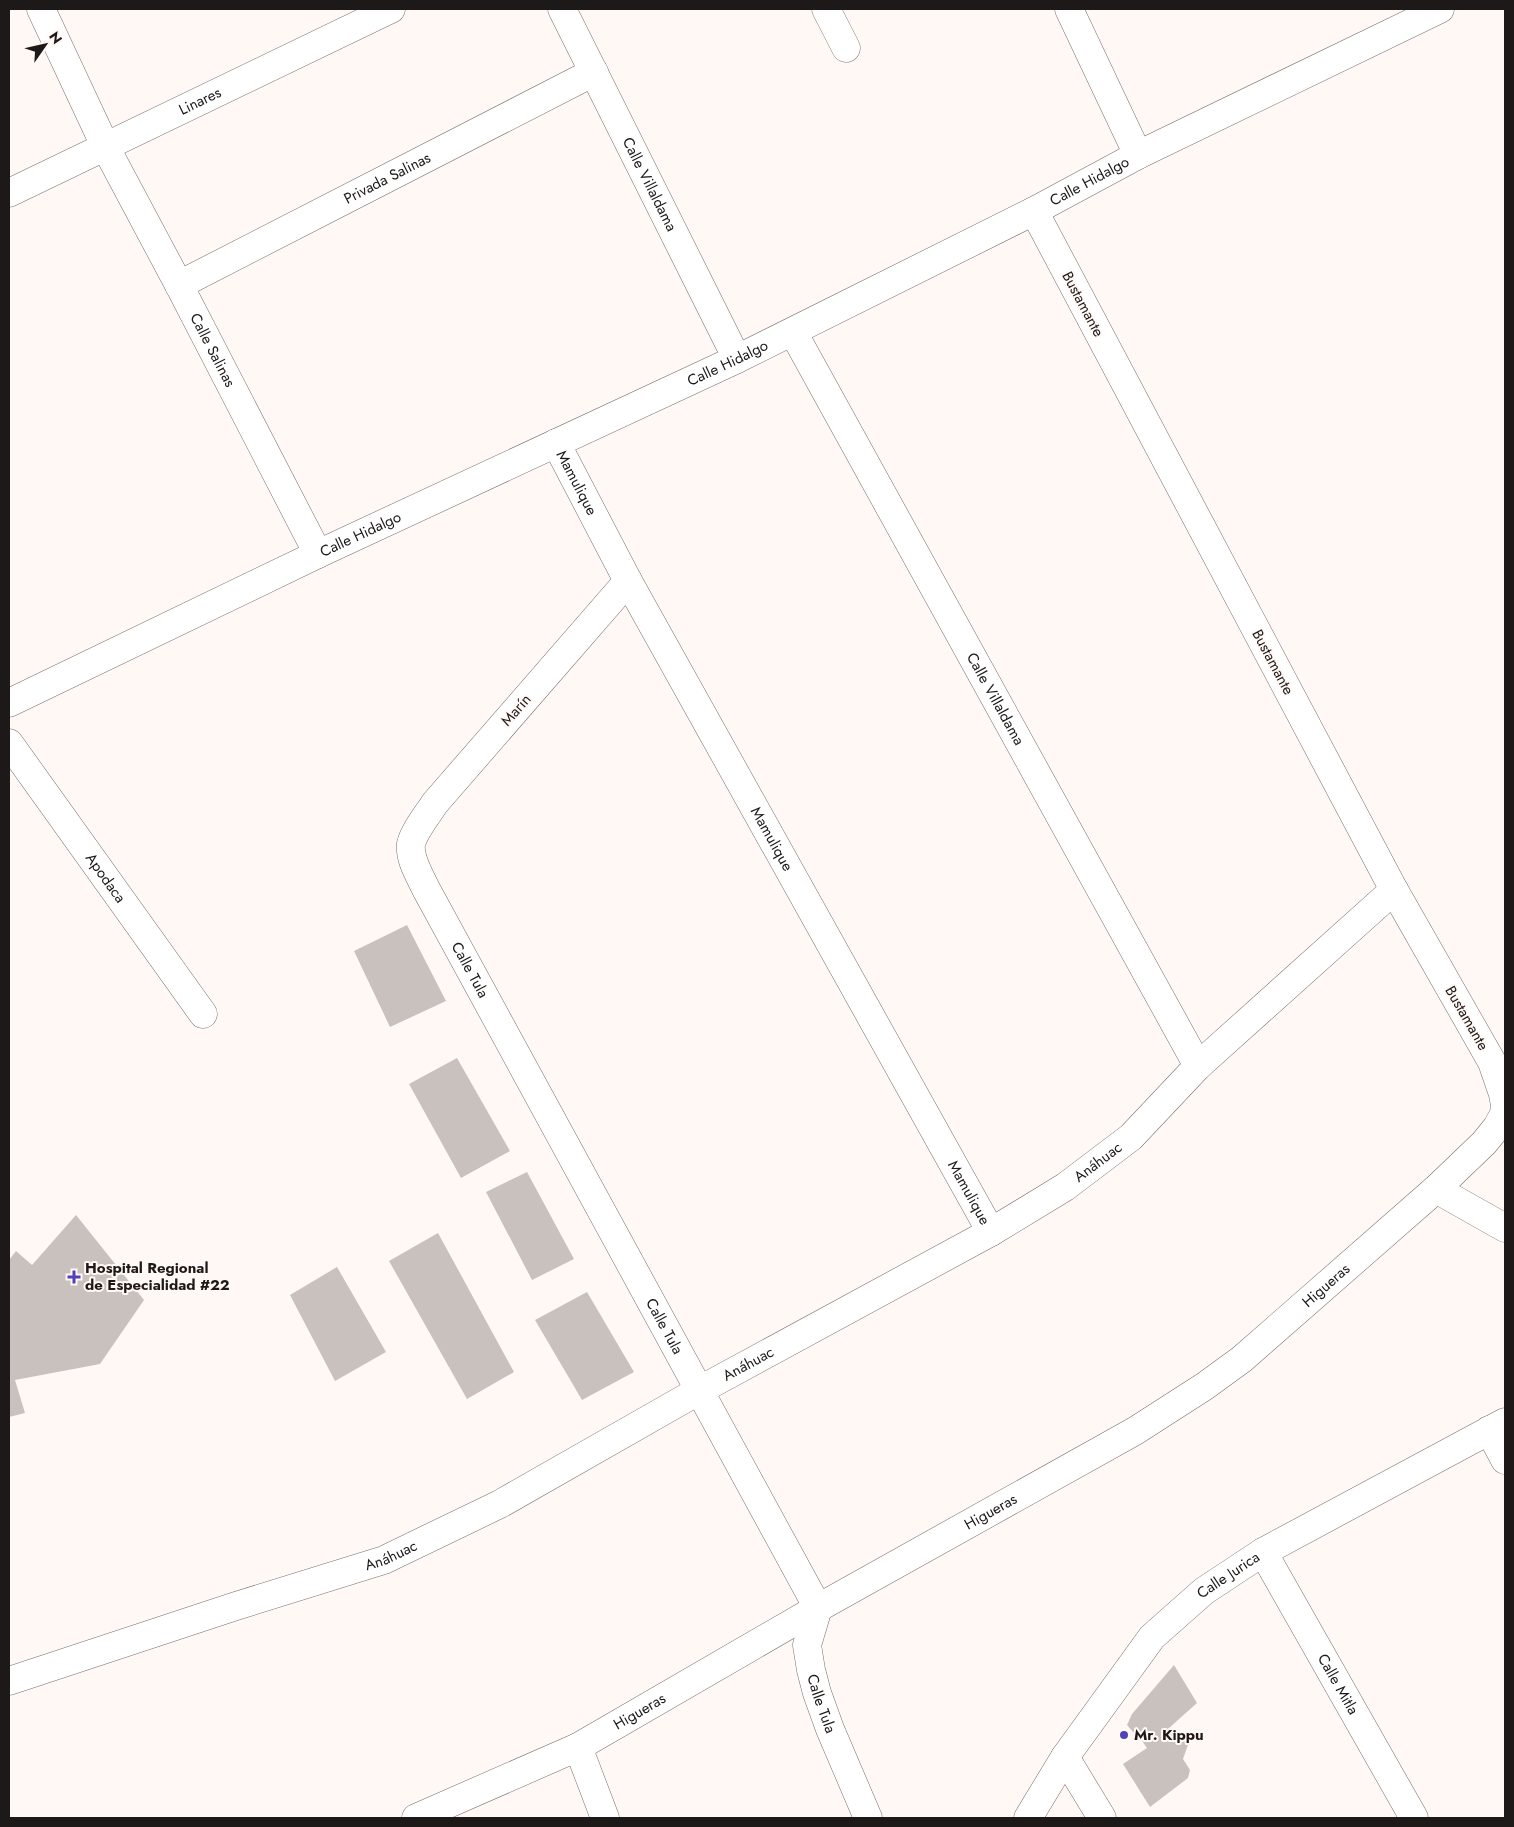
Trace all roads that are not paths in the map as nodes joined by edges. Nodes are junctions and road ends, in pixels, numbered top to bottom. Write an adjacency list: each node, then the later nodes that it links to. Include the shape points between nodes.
1 (41, 9): 9 (street)
2 (391, 9): 9 (street, Linares)
3 (562, 9): 8 (street, Calle Villaldama)
4 (826, 9): 7 (street)
5 (1069, 9): 10 (street)
6 (1440, 9): 10 (street, Calle Hidalgo)
7 (846, 48)
8 (594, 72): 13 (street, Privada Salinas); 15 (street, Calle Villaldama)
9 (106, 148): 11 (street, Linares); 13 (street, Calle Salinas)
10 (1138, 156): 12 (street, Calle Hidalgo)
11 (9, 194)
12 (1034, 211): 14 (street, Calle Hidalgo); 22 (street, Bustamante)
13 (179, 285): 17 (street, Calle Salinas)
14 (794, 332): 15 (street, Calle Hidalgo); 24 (street, Calle Villaldama)
15 (737, 359): 16 (street, Calle Hidalgo)
16 (556, 443): 17 (street, Calle Hidalgo); 18 (street, Mamulique)
17 (318, 554): 19 (street, Calle Hidalgo)
18 (628, 581): 21 (street, Marín, via 435,803 420,824); 28 (street, Mamulique)
19 (9, 703)
20 (9, 743): 23 (street, Apodaca)
21 (411, 845): 29 (street, Calle Tula, via 426,889)
22 (1394, 890): 24 (street, Anáhuac); 25 (street, Bustamante, via 1492,1062 1503,1094)
23 (203, 1014)
24 (1198, 1066): 28 (street, Anáhuac, via 1131,1138 1066,1187)
25 (1504, 1114): 26 (street, Higueras, via 1484,1143)
26 (1436, 1189): 27 (street); 33 (street, Higueras, via 1242,1359 1205,1386 1135,1431)
27 (1505, 1228)
28 (991, 1232): 29 (street, Anáhuac)
29 (700, 1390): 33 (street, Calle Tula); 34 (street, Anáhuac, via 500,1504 384,1560)
30 (1497, 1426): 31 (street); 32 (street, Calle Jurica)
31 (1505, 1460)
32 (1263, 1552): 36 (street, Calle Jurica, via 1204,1591 1152,1637); 42 (street, Calle Mitla)
33 (818, 1608): 35 (street, Higueras); 39 (street, Calle Tula, via 807,1645 810,1670 830,1729)
34 (9, 1681)
35 (578, 1747): 37 (street, Higueras); 38 (street)
36 (1065, 1757): 40 (street, Calle Jurica); 41 (street)
37 (416, 1818)
38 (604, 1818)
39 (868, 1818)
40 (1028, 1818)
41 (1102, 1818)
42 (1414, 1818)

